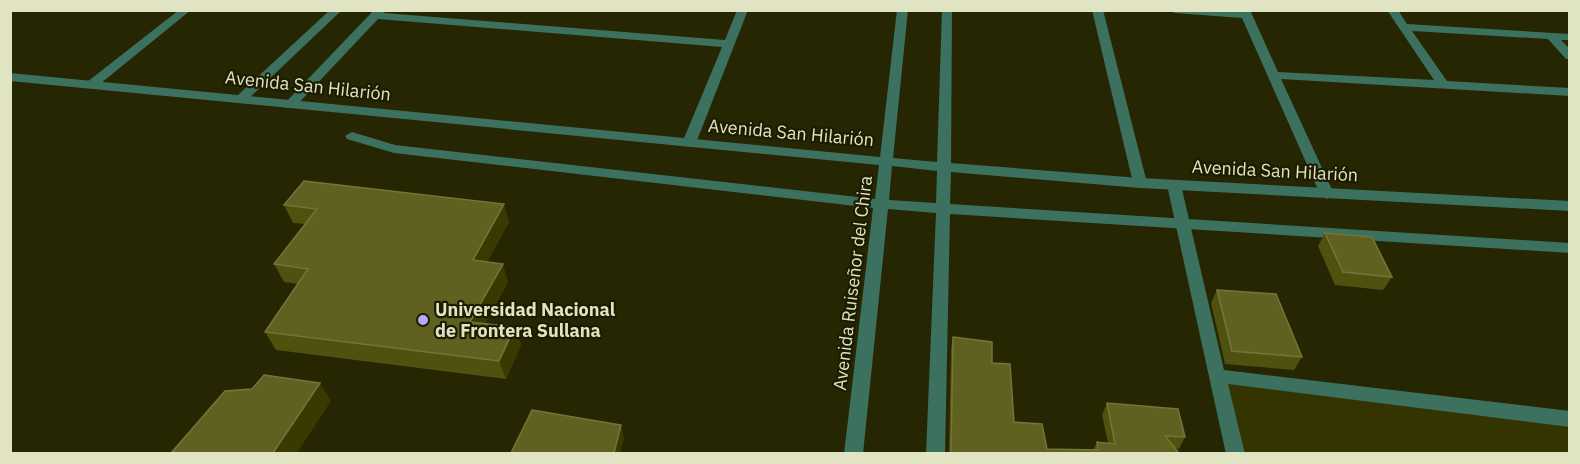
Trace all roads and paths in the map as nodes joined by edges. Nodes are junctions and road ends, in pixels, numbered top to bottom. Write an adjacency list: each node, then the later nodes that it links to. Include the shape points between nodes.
1 (186, 10): 18 (street)
2 (337, 10): 21 (street)
3 (743, 10): 14 (street)
4 (903, 10): 25 (street, Avenida Ruiseñor del Chira)
5 (946, 10): 26 (street)
6 (1097, 10): 27 (street)
7 (1175, 10): 10 (street)
8 (1392, 10): 11 (street)
9 (378, 13): 14 (street); 22 (street)
10 (1245, 13): 16 (street)
11 (1404, 27): 12 (street); 19 (street)
12 (1551, 36): 13 (street); 15 (street)
13 (1569, 37)
14 (729, 44): 24 (street)
15 (1569, 56)
16 (1274, 75): 19 (street); 29 (street)
17 (10, 77): 18 (street, Avenida San Hilarión)
18 (91, 85): 21 (street, Avenida San Hilarión)
19 (1443, 85): 20 (street)
20 (1569, 92)
21 (242, 98): 22 (street, Avenida San Hilarión)
22 (290, 105): 24 (street, Avenida San Hilarión)
23 (352, 136): 30 (street, via 394,149)
24 (689, 143): 25 (street, Avenida San Hilarión)
25 (887, 162): 26 (street, Avenida San Hilarión); 30 (street, Avenida Ruiseñor del Chira)
26 (944, 167): 27 (street, Avenida San Hilarión); 32 (street)
27 (1140, 183): 28 (street, Avenida San Hilarión)
28 (1174, 185): 29 (street, Avenida San Hilarión); 33 (street)
29 (1327, 194): 31 (street, Avenida San Hilarión)
30 (879, 204): 32 (street); 37 (street, Avenida Ruiseñor del Chira)
31 (1569, 206)
32 (944, 208): 33 (street); 38 (street)
33 (1184, 225): 34 (street); 35 (street)
34 (1569, 248)
35 (1216, 376): 36 (street); 39 (street)
36 (1569, 419)
37 (853, 453)
38 (935, 453)
39 (1236, 453)

